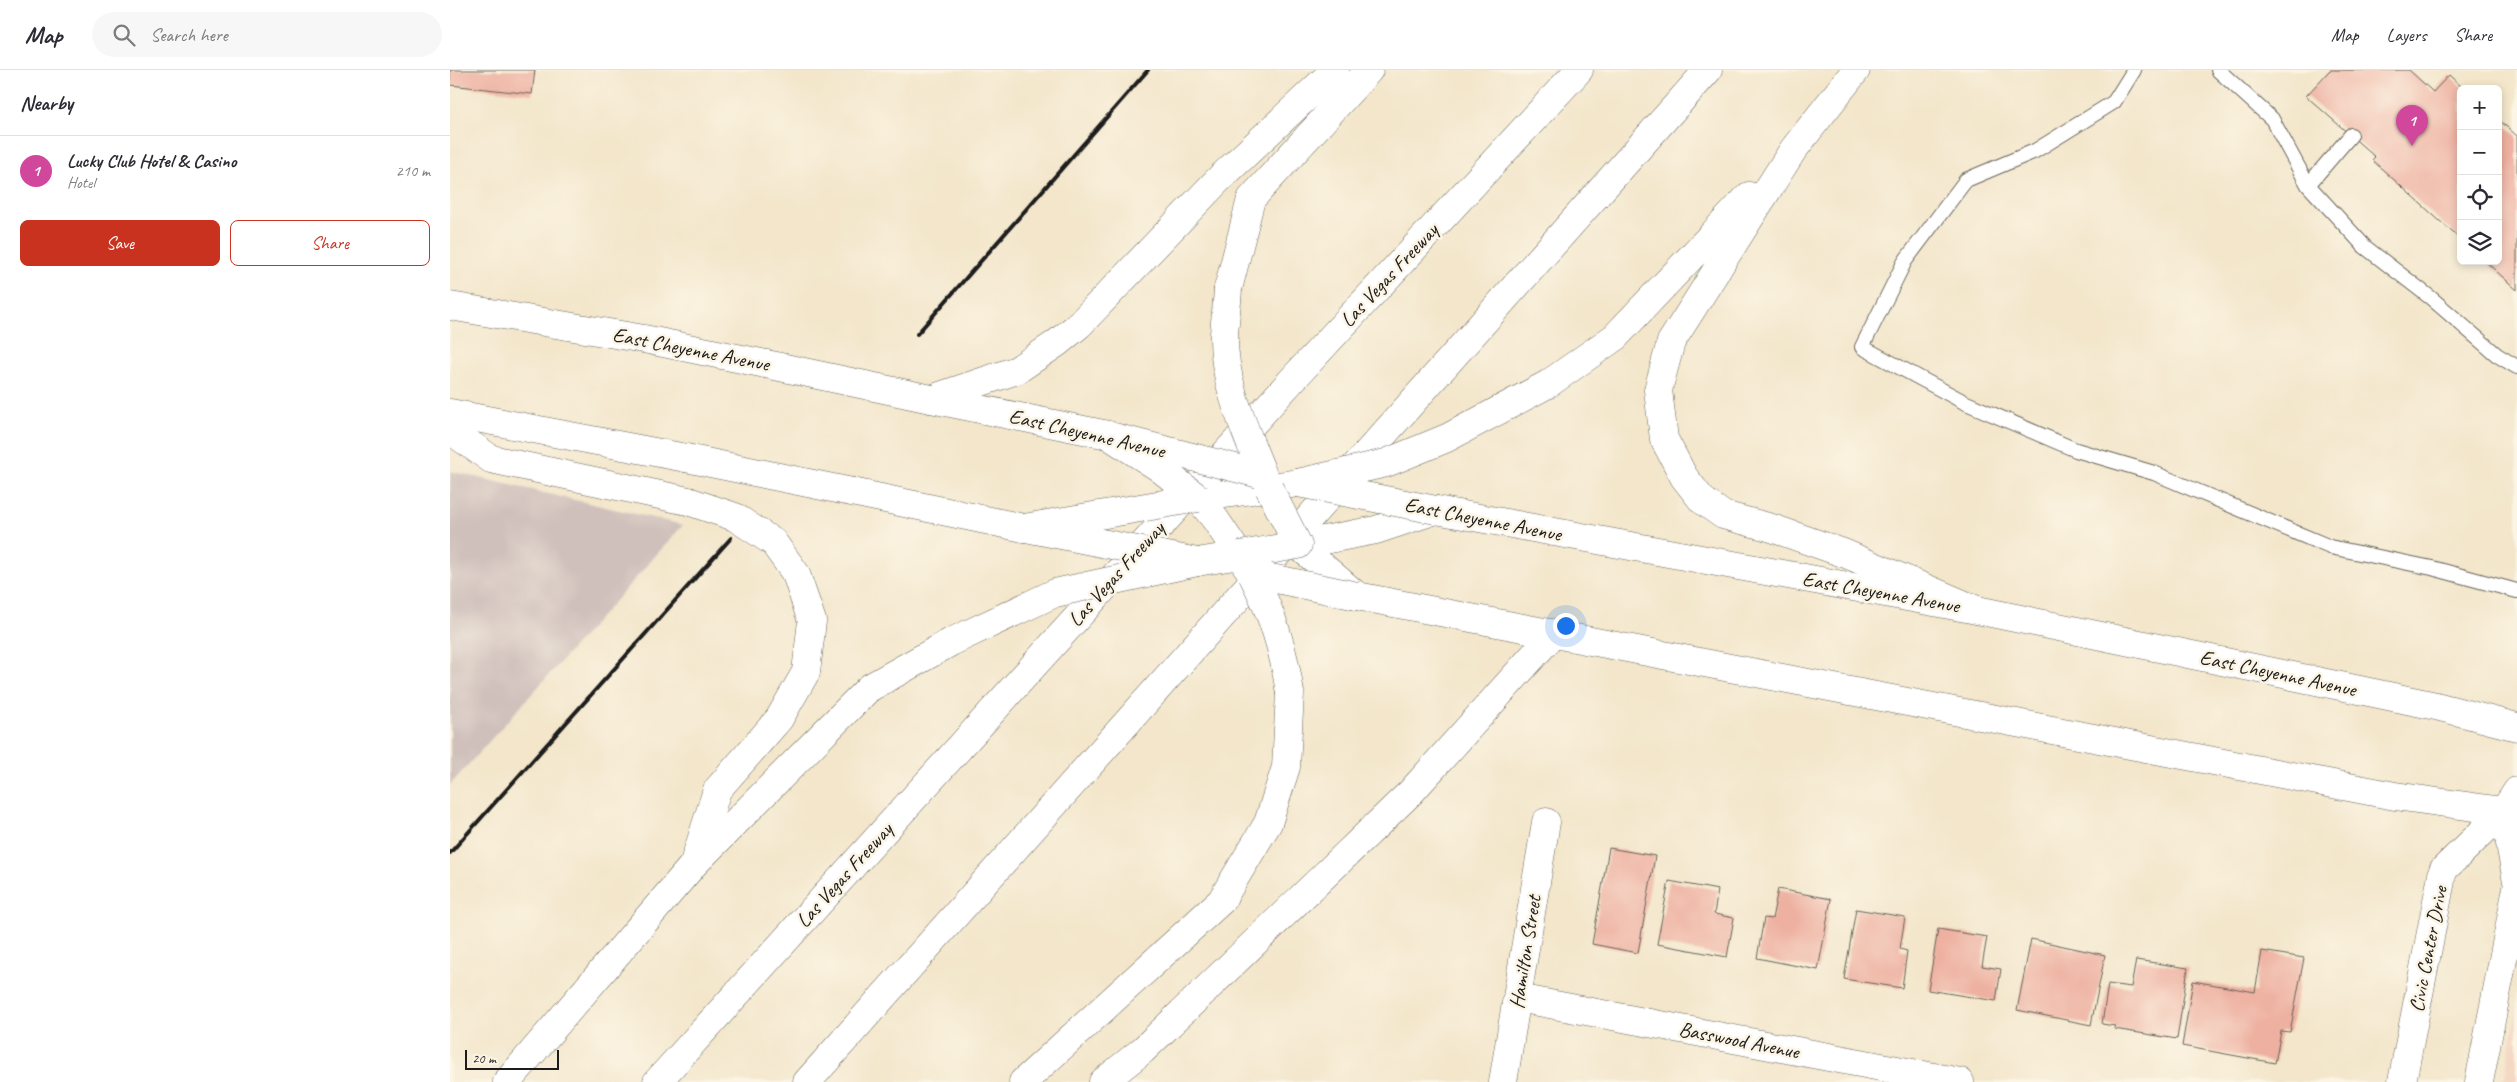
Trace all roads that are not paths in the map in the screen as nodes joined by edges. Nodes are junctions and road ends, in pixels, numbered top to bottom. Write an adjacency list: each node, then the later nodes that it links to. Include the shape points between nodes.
1 (1335, 70): 13 (main road, via 1217,181 1057,343 1017,370)
2 (1369, 70): 17 (main road, bridge, via 1251,199 1228,290 1224,337 1229,378 1238,411)
3 (1578, 70): 37 (main road, Las Vegas Freeway, via 1292,380)
4 (1708, 70): 38 (main road)
5 (1856, 70): 9 (main road)
6 (2134, 70): 25 (lane, via 2114,102 2035,150 1966,180 1905,261 1862,347 1964,402 2059,443 2154,473 2330,547 2432,568)
7 (2218, 70): 10 (lane, via 2272,119)
8 (2351, 135): 10 (lane)
9 (1793, 150): 18 (main road, bridge, via 1615,337 1548,384 1447,438 1386,462); 27 (main road, via 1671,342 1658,390 1664,439 1684,477 1702,500 1723,515 1846,554)
10 (2308, 185): 12 (lane, via 2365,247)
11 (450, 306): 13 (main road, East Cheyenne Avenue, bridge, via 644,339)
12 (2517, 368)
13 (931, 399): 16 (main road, East Cheyenne Avenue)
14 (450, 413): 21 (main road, bridge)
15 (450, 430): 32 (main road, bridge, via 491,460 688,501 735,517 773,542 796,574 812,621 806,672 779,719 717,790)
16 (1108, 435): 17 (main road, East Cheyenne Avenue, bridge); 19 (main road, bridge)
17 (1266, 481): 18 (main road, East Cheyenne Avenue); 19 (main road); 22 (main road, bridge)
18 (1298, 483): 20 (main road, East Cheyenne Avenue, bridge)
19 (1198, 498): 21 (main road, bridge); 24 (main road)
20 (1436, 510): 22 (main road, via 1376,530); 27 (main road, East Cheyenne Avenue)
21 (1024, 528): 23 (main road, bridge)
22 (1298, 545): 24 (main road, bridge); 26 (main road)
23 (1197, 562): 24 (main road); 32 (main road, bridge, via 1055,594 952,642 869,688)
24 (1246, 564): 26 (main road, bridge); 39 (main road, bridge, via 1268,606 1284,651 1290,693 1286,767 1268,823 1221,901)
25 (2517, 591)
26 (1357, 596): 28 (main road)
27 (1977, 610): 29 (main road, East Cheyenne Avenue, via 2436,706)
28 (1554, 633): 30 (main road, via 2395,796); 40 (main road, via 1404,798 1143,1050)
29 (2517, 727)
30 (2513, 805): 33 (main road); 43 (main road, Civic Center Drive, via 2443,870)
31 (1546, 822): 35 (main road, Hamilton Street)
32 (694, 864): 36 (main road)
33 (2517, 880)
34 (2517, 888): 44 (main road)
35 (1518, 998): 41 (main road, Hamilton Street); 42 (main road, Basswood Avenue)
36 (507, 1082)
37 (657, 1082)
38 (807, 1082)
39 (1024, 1082)
40 (1103, 1082)
41 (1503, 1082)
42 (1960, 1082)
43 (2402, 1082)
44 (2479, 1082)

